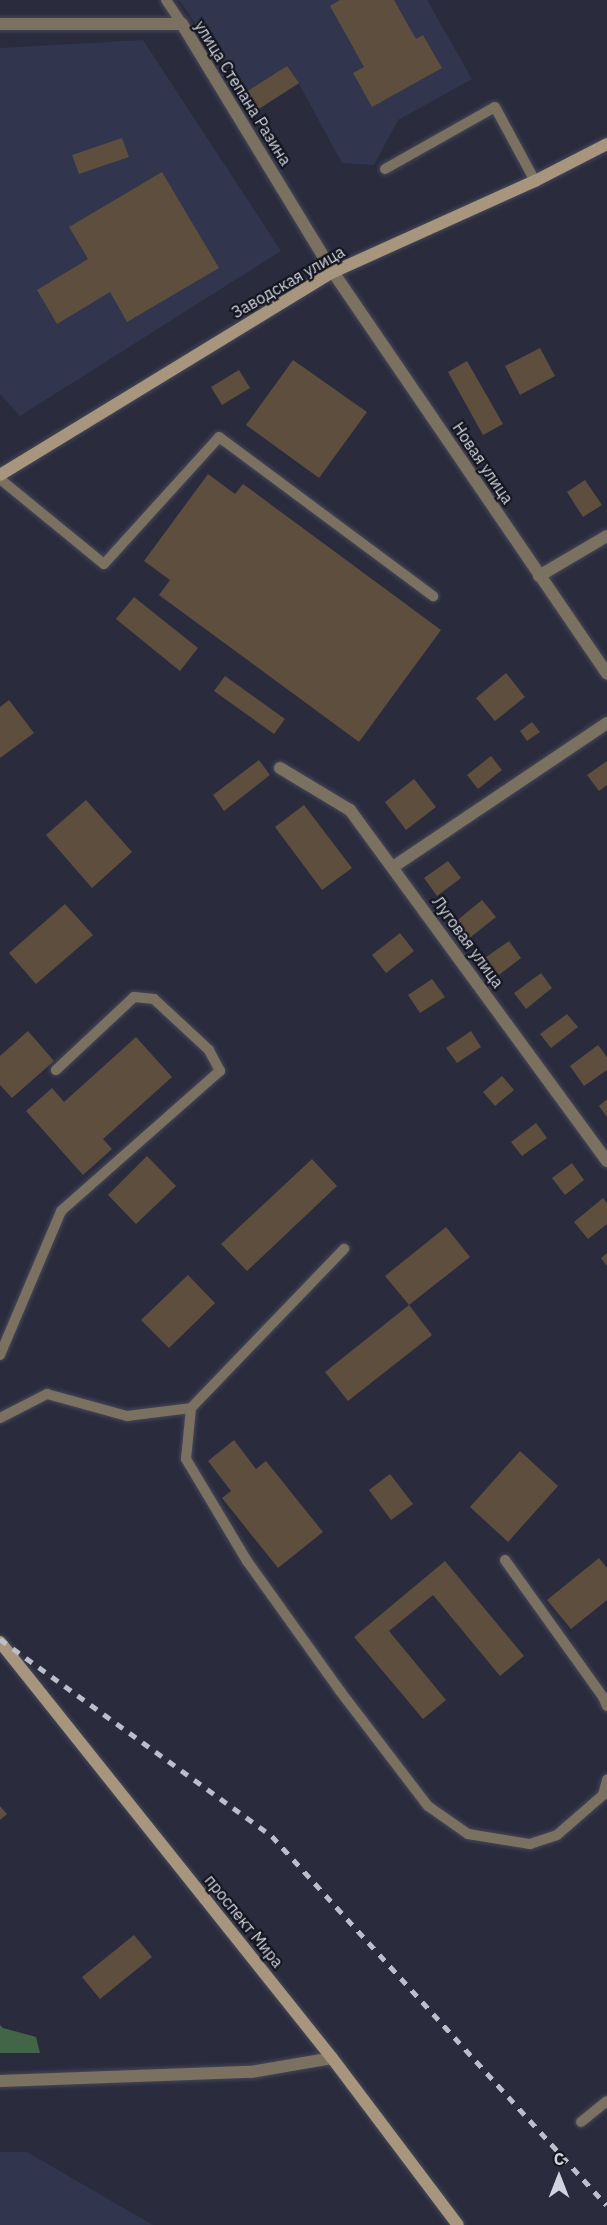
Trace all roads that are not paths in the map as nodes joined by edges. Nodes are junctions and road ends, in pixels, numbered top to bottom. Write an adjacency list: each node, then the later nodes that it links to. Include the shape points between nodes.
1 (166, 0): 3 (lane)
2 (0, 24): 3 (street, улица Степана Разина)
3 (182, 24): 7 (street, улица Степана Разина)
4 (607, 144): 6 (main road, Заводская улица)
5 (385, 169): 6 (lane, via 495,107)
6 (535, 181): 7 (main road, Заводская улица)
7 (333, 272): 8 (main road, Заводская улица); 10 (street, Новая улица)
8 (0, 477): 11 (lane, via 104,564 219,437)
9 (607, 536): 10 (street)
10 (539, 576): 12 (street, Новая улица)
11 (433, 596)
12 (607, 673)
13 (607, 723): 15 (street)
14 (280, 768): 15 (street, Луговая улица, via 350,810)
15 (393, 867): 17 (street, Луговая улица)
16 (56, 1070): 19 (lane, via 134,997 154,999 209,1050 220,1071 61,1211)
17 (607, 1161)
18 (344, 1249): 20 (lane)
19 (0, 1355)
20 (191, 1408): 21 (lane, via 127,1416 47,1394); 25 (lane, via 186,1459 247,1561 428,1806 468,1834 530,1844 557,1835 603,1795)
21 (0, 1418)
22 (505, 1560): 24 (lane)
23 (0, 1642): 26 (main road, проспект Мира)
24 (607, 1706)
25 (607, 1780)
26 (332, 2058): 27 (street, via 251,2072); 30 (main road, проспект Мира)
27 (0, 2080)
28 (607, 2101): 29 (lane)
29 (581, 2122)
30 (458, 2225)

